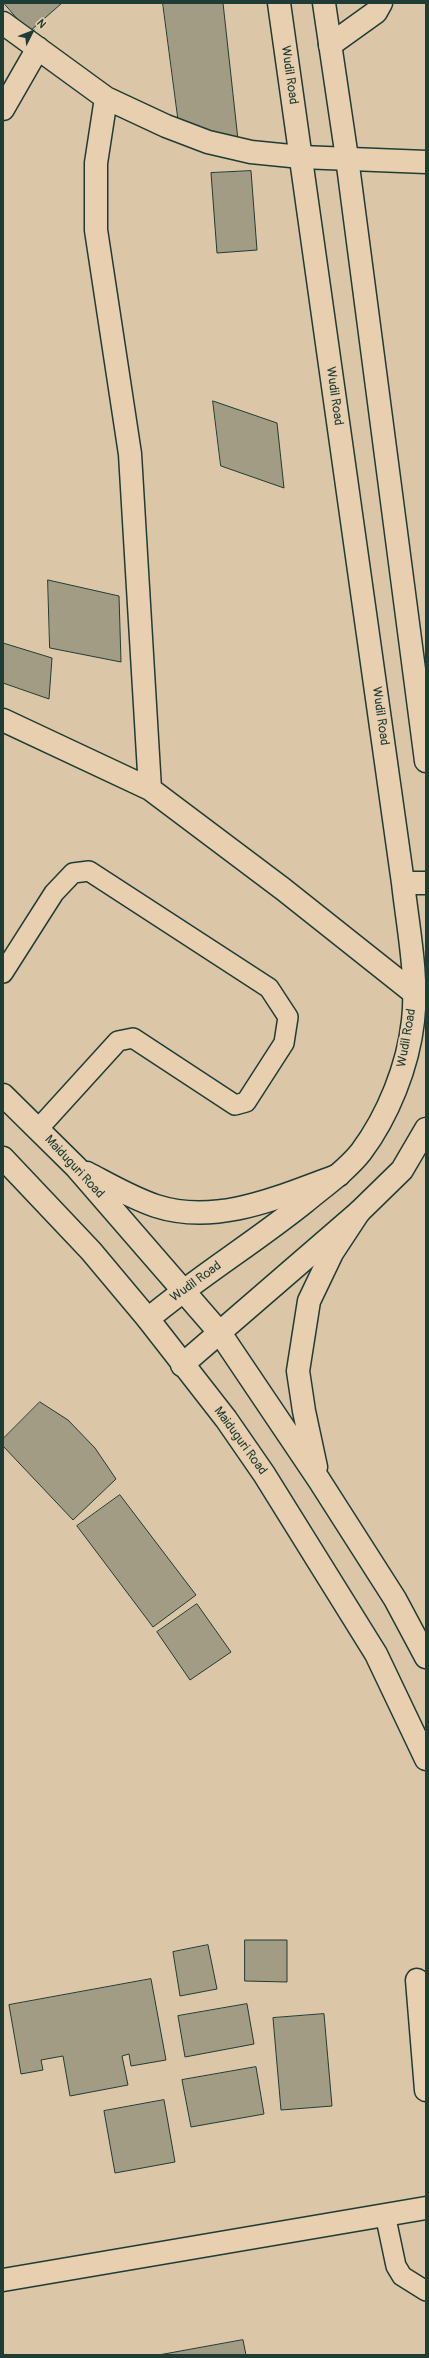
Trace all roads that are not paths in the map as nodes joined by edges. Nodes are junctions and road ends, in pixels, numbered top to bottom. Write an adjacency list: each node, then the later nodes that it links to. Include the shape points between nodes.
1 (279, 3): 9 (main road, Wudil Road)
2 (324, 3): 5 (main road)
3 (381, 3): 5 (main road, via 376,12)
4 (3, 23): 6 (main road)
5 (330, 45): 10 (main road)
6 (38, 48): 7 (main road); 8 (main road)
7 (106, 98): 9 (main road, via 208,142 251,152); 14 (main road, via 96,163 96,230 130,454)
8 (3, 109)
9 (301, 157): 10 (main road); 15 (main road, Wudil Road)
10 (347, 158): 11 (main road); 13 (main road)
11 (426, 162)
12 (3, 720): 14 (main road)
13 (426, 761)
14 (150, 789): 18 (main road, via 283,889)
15 (403, 883): 16 (main road); 18 (main road, Wudil Road)
16 (426, 883)
17 (3, 973): 20 (lane, via 54,892 73,873 89,871 269,988 288,1017 284,1043 246,1102 235,1105 133,1038 118,1041)
18 (414, 993): 24 (main road, Wudil Road, via 413,1022 404,1061 384,1117 360,1152)
19 (3, 1095): 20 (main road, Maiduguri Road)
20 (38, 1129): 23 (main road, Maiduguri Road)
21 (426, 1129): 25 (main road, via 402,1170)
22 (3, 1158): 27 (main road, Maiduguri Road, via 91,1251)
23 (76, 1167): 24 (main road, via 121,1191 157,1206 199,1213 235,1209); 26 (main road, Maiduguri Road)
24 (338, 1175): 26 (main road, Wudil Road, via 273,1228)
25 (360, 1212): 28 (main road); 30 (main road, via 332,1253 309,1301 298,1371)
26 (183, 1290): 27 (main road, Wudil Road); 28 (main road, Maiduguri Road)
27 (148, 1319): 29 (main road, Maiduguri Road)
28 (220, 1333): 29 (main road); 30 (main road, Maiduguri Road)
29 (182, 1365): 32 (main road, Maiduguri Road, via 226,1419 264,1474 376,1654)
30 (319, 1480): 31 (main road, Maiduguri Road, via 395,1599)
31 (426, 1656)
32 (426, 1759)
33 (417, 1980): 34 (main road)
34 (426, 2090)
35 (426, 2208): 36 (main road)
36 (386, 2214): 37 (main road); 38 (lane, via 396,2266 402,2276)
37 (3, 2280)
38 (426, 2290)

